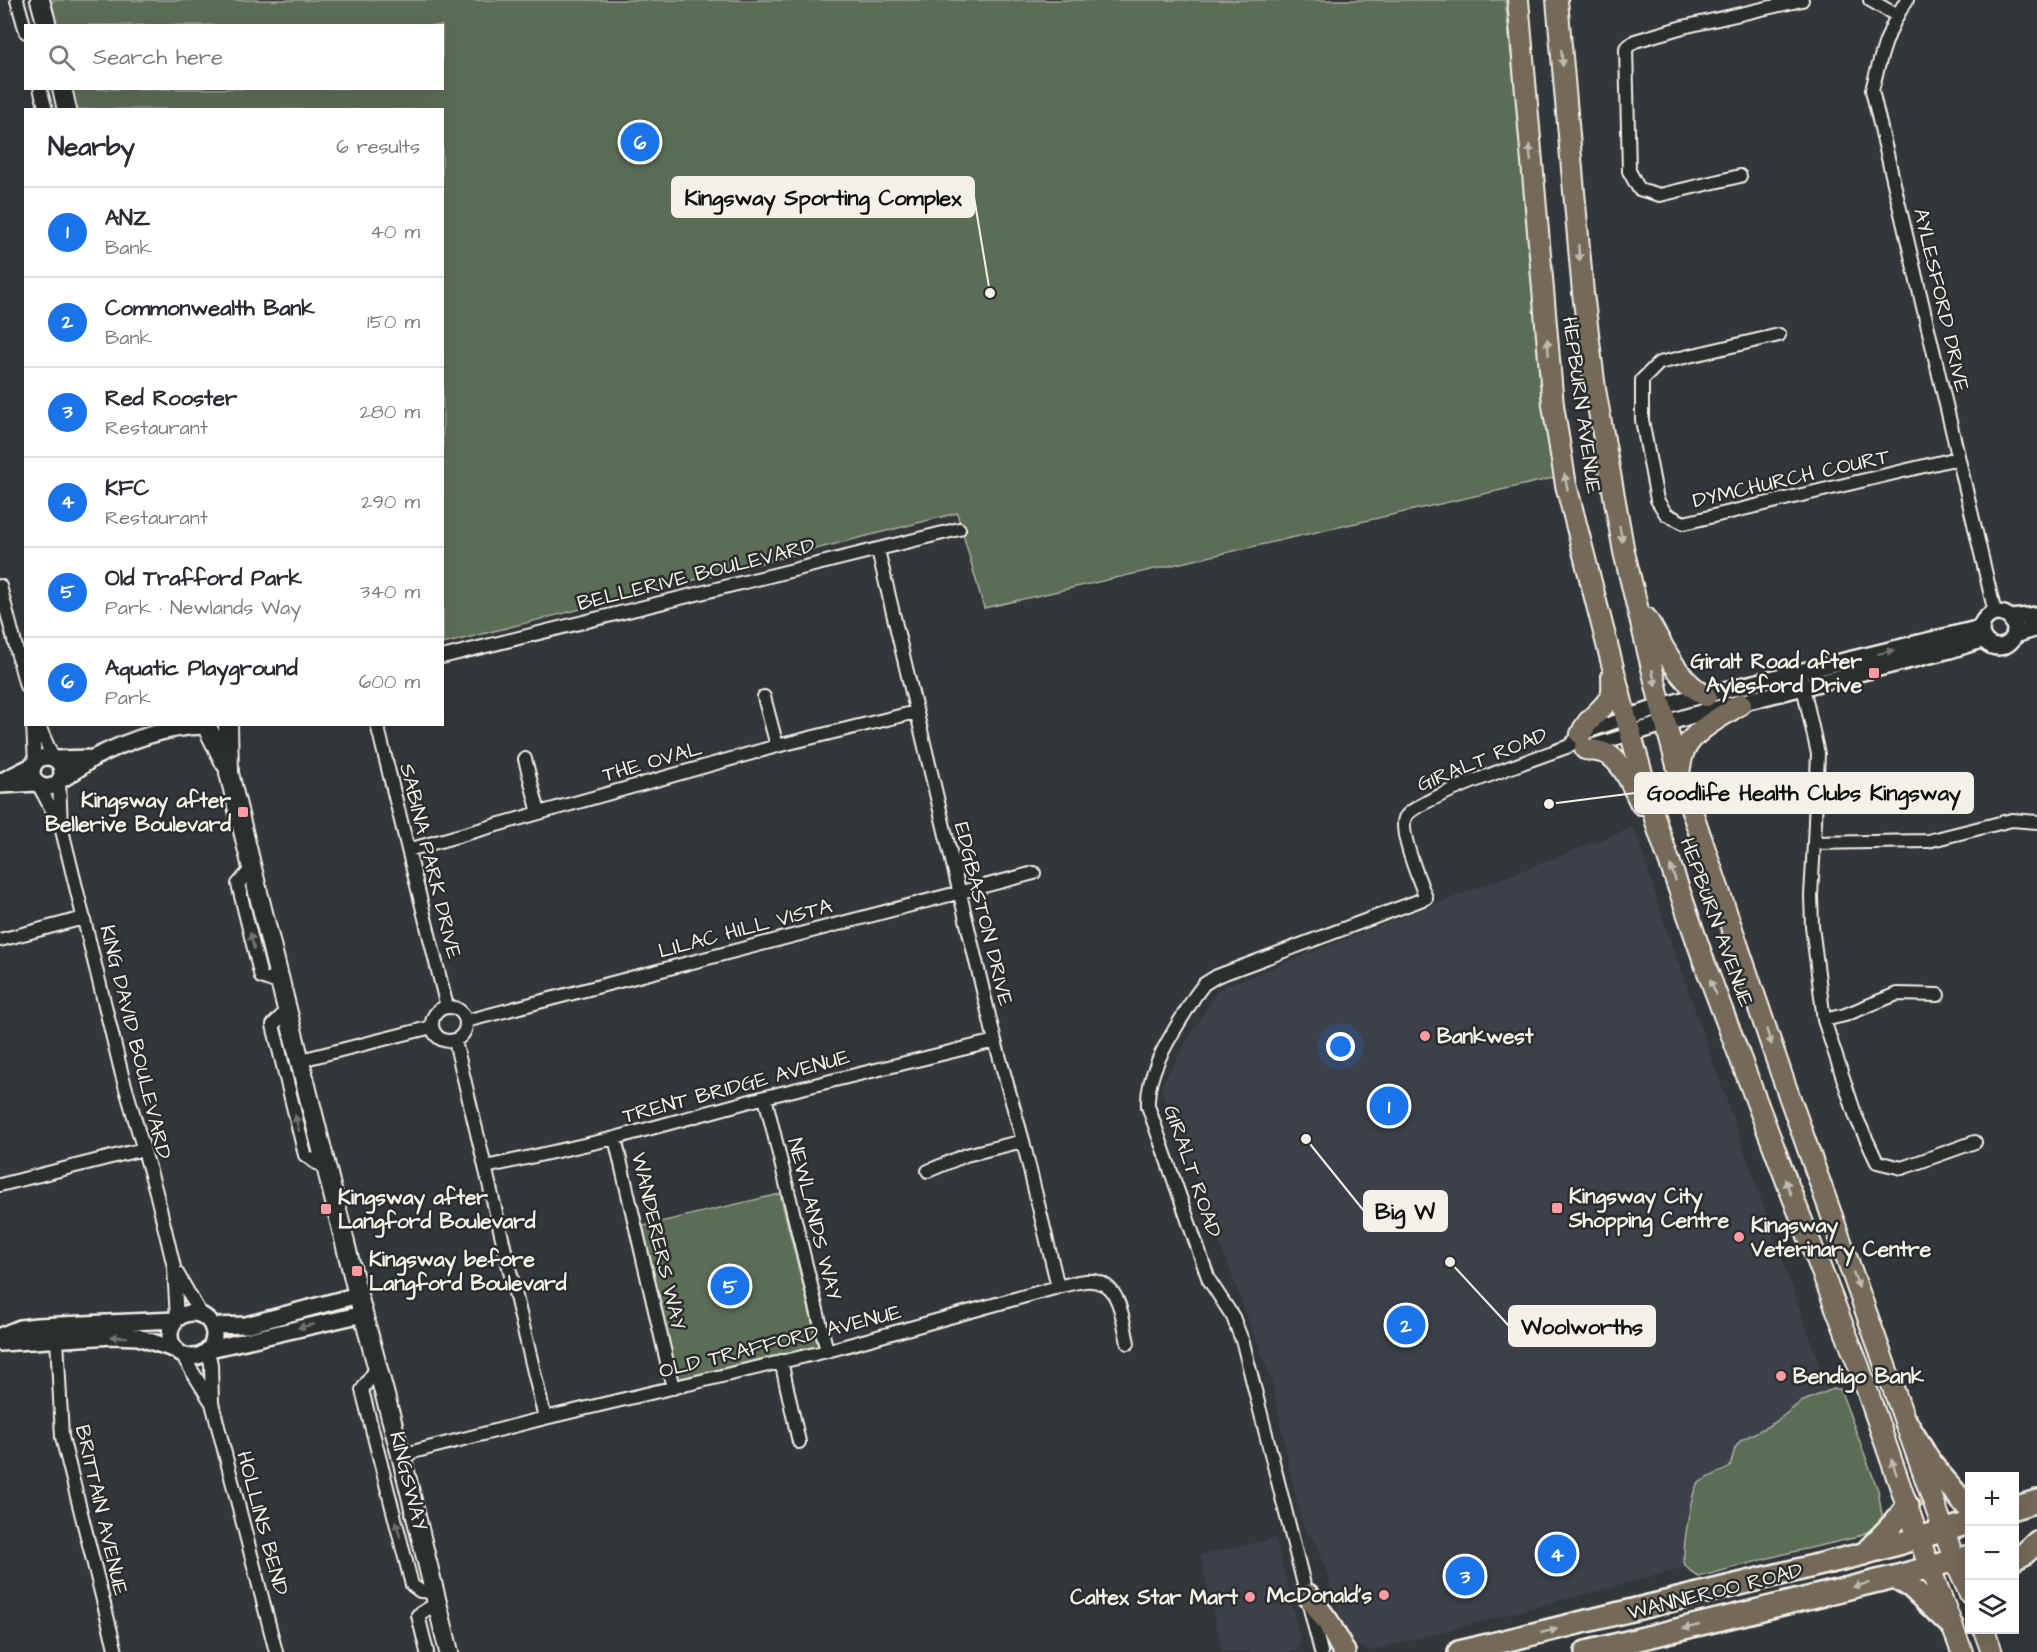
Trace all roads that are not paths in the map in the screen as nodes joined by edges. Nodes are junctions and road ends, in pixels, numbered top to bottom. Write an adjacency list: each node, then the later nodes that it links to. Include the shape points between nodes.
1 (17, 0): 10 (street)
2 (40, 0): 9 (main road)
3 (1518, 0): 29 (main road, HEPBURN AVENUE, one-way to 3, via 1566,485 1553,405)
4 (1557, 0): 21 (main road, HEPBURN AVENUE, one-way to 21, via 1595,389)
5 (1802, 0): 15 (street, via 1635,40 1626,48 1629,171 1639,189 1660,195)
6 (1870, 0): 8 (street)
7 (1907, 0): 8 (street, AYLESFORD DRIVE)
8 (1896, 15): 17 (street, AYLESFORD DRIVE, via 1872,90)
9 (46, 24)
10 (24, 25)
11 (40, 90): 13 (street)
12 (62, 90): 14 (main road)
13 (45, 108)
14 (67, 108)
15 (1740, 176)
16 (1779, 335): 17 (street, DYMCHURCH COURT, via 1659,363 1642,380 1642,420 1657,500 1666,514 1684,524)
17 (1958, 458): 22 (street, AYLESFORD DRIVE)
18 (959, 529): 19 (street, BELLERIVE BOULEVARD)
19 (878, 550): 28 (street, BELLERIVE BOULEVARD); 35 (street, EDGBASTON DRIVE)
20 (0, 586): 30 (street)
21 (1636, 601): 32 (main road, via 1679,672); 36 (main road, HEPBURN AVENUE, one-way to 36)
22 (1995, 613): 24 (street); 26 (street, via 1986,618)
23 (2037, 615): 24 (street)
24 (2011, 618): 27 (street)
25 (2037, 628): 27 (street)
26 (1983, 634): 27 (street, via 1990,645 2002,646); 31 (street, GIRALT ROAD, via 1950,650)
27 (2015, 635)
28 (444, 657)
29 (1612, 666): 43 (main road, HEPBURN AVENUE); 45 (main road, via 1610,696 1585,724)
30 (24, 678)
31 (1802, 680): 32 (street, GIRALT ROAD); 34 (street, GIRALT ROAD); 59 (street, via 1818,754)
32 (1706, 696): 36 (street, GIRALT ROAD)
33 (764, 697): 46 (street)
34 (1741, 704): 36 (street, GIRALT ROAD); 51 (main road, via 1688,743)
35 (916, 712): 46 (street, THE OVAL); 62 (street, EDGBASTON DRIVE)
36 (1663, 715): 43 (street, GIRALT ROAD); 51 (main road, HEPBURN AVENUE)
37 (35, 726): 50 (street)
38 (36, 726): 48 (street)
39 (156, 726): 44 (street)
40 (182, 726): 44 (street)
41 (213, 726): 67 (main road, KINGSWAY, via 229,773)
42 (377, 726): 60 (street, SABINA PARK DRIVE)
43 (1628, 726): 45 (street, GIRALT ROAD); 58 (main road, HEPBURN AVENUE)
44 (140, 737): 47 (street)
45 (1578, 743): 58 (main road, via 1609,755 1627,774); 121 (street, GIRALT ROAD, via 1443,794 1411,811 1404,830 1426,898 1204,984 1151,1075 1148,1106 1209,1280 1233,1317 1244,1343)
46 (777, 746): 55 (street, THE OVAL)
47 (93, 758): 48 (street); 52 (street)
48 (54, 759): 50 (street, via 43,758); 52 (street, via 62,769)
49 (525, 759): 55 (street)
50 (34, 764): 53 (street); 54 (street)
51 (1679, 772): 102 (main road, HEPBURN AVENUE, one-way to 102)
52 (59, 781): 53 (street, via 49,787); 57 (street, KING DAVID BOULEVARD)
53 (37, 783): 54 (street); 57 (street, KING DAVID BOULEVARD)
54 (0, 784)
55 (539, 813): 60 (street, THE OVAL)
56 (2037, 822): 59 (street, via 2012,820 1928,841)
57 (61, 826): 63 (street, KING DAVID BOULEVARD)
58 (1658, 829): 107 (main road, HEPBURN AVENUE, one-way to 58)
59 (1815, 843): 68 (street, via 1812,926)
60 (408, 850): 66 (street, SABINA PARK DRIVE)
61 (1034, 873): 62 (street, LILAC HILL VISTA)
62 (959, 892): 69 (street, LILAC HILL VISTA); 72 (street, EDGBASTON DRIVE)
63 (84, 918): 64 (street); 78 (street, KING DAVID BOULEVARD)
64 (0, 940)
65 (1938, 995): 68 (street, via 1897,994)
66 (447, 1007): 69 (street, via 458,1010); 70 (street, via 434,1016)
67 (288, 1009): 73 (main road, KINGSWAY); 79 (street, one-way to 67, via 305,1155 273,1025)
68 (1824, 1020): 77 (street, via 1856,1117 1877,1162 1902,1168)
69 (466, 1022): 71 (street, via 464,1033)
70 (432, 1027): 71 (street, via 438,1037); 73 (street)
71 (455, 1041): 80 (street)
72 (995, 1041): 74 (street, TRENT BRIDGE AVENUE); 76 (street, EDGBASTON DRIVE)
73 (301, 1060): 79 (main road, KINGSWAY)
74 (765, 1097): 75 (street, TRENT BRIDGE AVENUE); 95 (street, NEWLANDS WAY)
75 (615, 1138): 80 (street, TRENT BRIDGE AVENUE); 99 (street, WANDERERS WAY)
76 (1023, 1141): 81 (street, via 966,1155); 84 (street, EDGBASTON DRIVE)
77 (1975, 1142)
78 (143, 1149): 82 (street); 83 (street, KING DAVID BOULEVARD)
79 (327, 1166): 85 (main road, KINGSWAY)
80 (486, 1167): 101 (street)
81 (928, 1171)
82 (0, 1185)
83 (174, 1267): 87 (street, KING DAVID BOULEVARD); 88 (street, KING DAVID BOULEVARD)
84 (1058, 1287): 93 (street, OLD TRAFFORD AVENUE, via 1088,1281 1103,1284 1117,1295); 95 (street, OLD TRAFFORD AVENUE)
85 (358, 1295): 86 (main road, KINGSWAY); 89 (street, via 246,1325)
86 (363, 1314): 94 (street, one-way to 94); 98 (main road, KINGSWAY)
87 (201, 1315): 88 (street, via 186,1314); 89 (street)
88 (176, 1320): 90 (street, via 37,1326); 96 (street, via 170,1335)
89 (212, 1326): 94 (street, via 214,1338)
90 (0, 1336)
91 (57, 1339): 92 (street); 96 (street, one-way to 91, via 138,1337); 128 (street, BRITTAIN AVENUE, via 62,1437)
92 (0, 1343)
93 (1128, 1343)
94 (209, 1350): 96 (street, via 195,1357); 100 (street, HOLLINS BEND)
95 (827, 1351): 97 (street, OLD TRAFFORD AVENUE)
96 (179, 1352): 100 (street, HOLLINS BEND)
97 (781, 1361): 99 (street, OLD TRAFFORD AVENUE); 103 (street)
98 (377, 1367): 104 (main road, KINGSWAY); 122 (street, KINGSWAY, one-way to 98, via 412,1586 362,1390)
99 (673, 1388): 101 (street, OLD TRAFFORD AVENUE)
100 (212, 1403): 127 (street, HOLLINS BEND)
101 (545, 1418): 104 (street, OLD TRAFFORD AVENUE)
102 (1906, 1422): 106 (highway, via 1930,1464); 110 (main road, HEPBURN AVENUE)
103 (799, 1442)
104 (401, 1455): 122 (main road, KINGSWAY)
105 (2037, 1501): 108 (highway)
106 (1965, 1504)
107 (1908, 1506): 112 (main road, HEPBURN AVENUE); 115 (highway)
108 (2019, 1506)
109 (1965, 1525): 110 (highway, WANNEROO ROAD)
110 (1944, 1531): 112 (highway, WANNEROO ROAD); 117 (main road, HEPBURN AVENUE)
111 (2037, 1537): 113 (highway)
112 (1919, 1538): 115 (highway, WANNEROO ROAD); 118 (main road, HEPBURN AVENUE)
113 (2019, 1542)
114 (2037, 1542): 116 (highway)
115 (1863, 1554): 123 (highway, WANNEROO ROAD)
116 (2019, 1556)
117 (1962, 1558): 118 (highway, WANNEROO ROAD); 120 (main road, HEPBURN AVENUE)
118 (1931, 1567): 119 (highway, WANNEROO ROAD); 125 (main road, HEPBURN AVENUE)
119 (1894, 1577): 124 (highway, WANNEROO ROAD, one-way to 124); 125 (highway, via 1934,1606)
120 (1967, 1580)
121 (1308, 1595): 132 (street, GIRALT ROAD); 133 (highway)
122 (436, 1597): 130 (street, via 418,1615); 131 (main road, KINGSWAY)
123 (1671, 1602): 124 (highway, via 1702,1607 1742,1599 1750,1604); 134 (highway, WANNEROO ROAD, one-way to 123)
124 (1748, 1614): 135 (highway, WANNEROO ROAD, one-way to 135)
125 (1952, 1626): 136 (main road, HEPBURN AVENUE)
126 (1985, 1634): 137 (main road)
127 (276, 1651): 129 (street)
128 (116, 1652)
129 (262, 1652)
130 (427, 1652)
131 (449, 1652)
132 (1321, 1652)
133 (1344, 1652)
134 (1459, 1652)
135 (1586, 1652)
136 (1962, 1652)
137 (1992, 1652)

